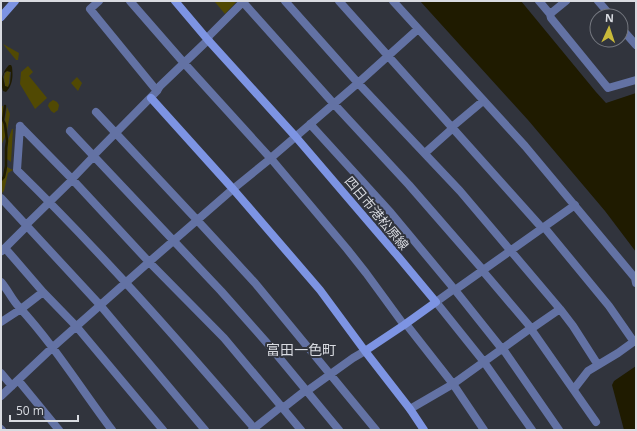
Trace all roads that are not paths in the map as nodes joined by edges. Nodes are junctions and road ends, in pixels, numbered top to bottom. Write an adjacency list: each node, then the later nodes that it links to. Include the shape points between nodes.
1 (15, 1): 12 (main road)
2 (99, 1): 21 (street, via 90,9)
3 (130, 1): 18 (street)
4 (175, 1): 15 (main road, 四日市港松原線)
5 (243, 1): 15 (street); 24 (street)
6 (285, 1): 20 (street)
7 (339, 1): 17 (street)
8 (393, 1): 13 (street)
9 (539, 1): 11 (street)
10 (566, 1): 11 (street)
11 (550, 14): 19 (street, via 608,88)
12 (1, 17)
13 (418, 29): 17 (street); 23 (street)
14 (629, 37): 16 (street)
15 (208, 40): 18 (street); 30 (main road, 四日市港松原線)
16 (636, 45)
17 (388, 56): 20 (street); 27 (street)
18 (184, 64): 21 (street, via 160,86); 33 (street)
19 (636, 80)
20 (358, 83): 24 (street); 31 (street)
21 (158, 92): 22 (street)
22 (151, 98): 29 (street); 35 (main road)
23 (483, 101): 27 (street); 38 (street)
24 (334, 104): 26 (street); 46 (street)
25 (96, 112): 29 (street)
26 (310, 124): 30 (street); 50 (street, via 391,213)
27 (452, 128): 31 (street); 41 (street)
28 (70, 131): 32 (street)
29 (116, 133): 32 (street); 39 (street)
30 (295, 136): 33 (street); 52 (main road, 四日市港松原線)
31 (425, 153): 44 (street)
32 (94, 156): 34 (street); 42 (street)
33 (270, 159): 35 (street); 57 (street, via 347,249)
34 (72, 179): 37 (street); 37 (street, via 20,126 17,170); 45 (street)
35 (233, 189): 39 (street); 63 (main road, via 320,290)
36 (1, 198): 40 (street)
37 (50, 202): 40 (street); 48 (street)
38 (575, 205): 41 (street); 49 (street, via 635,278)
39 (197, 220): 42 (street); 67 (street, via 255,283)
40 (27, 225): 43 (street); 53 (street)
41 (543, 227): 44 (street); 60 (street)
42 (173, 241): 45 (street); 70 (street)
43 (3, 250): 51 (street)
44 (511, 250): 46 (street); 55 (street)
45 (149, 262): 48 (street); 73 (street, via 224,338)
46 (483, 270): 50 (street); 59 (street)
47 (1, 282): 54 (street)
48 (125, 283): 53 (street); 76 (street)
49 (636, 284)
50 (455, 290): 52 (street); 62 (street)
51 (43, 292): 54 (street); 58 (street)
52 (436, 302): 57 (main road); 64 (street)
53 (100, 305): 58 (street); 80 (street)
54 (21, 309): 56 (street); 61 (street)
55 (560, 309): 59 (street); 65 (street)
56 (1, 322)
57 (405, 324): 63 (main road); 69 (street)
58 (76, 326): 61 (street); 79 (street)
59 (531, 328): 62 (street); 71 (street)
60 (635, 341): 65 (street)
61 (53, 347): 68 (street); 78 (street)
62 (502, 349): 64 (street); 87 (street)
63 (365, 351): 67 (street); 74 (main road)
64 (484, 362): 69 (street); 86 (street)
65 (598, 365): 71 (street, via 588,371)
66 (1, 373): 68 (street)
67 (330, 374): 70 (street); 83 (street)
68 (15, 383): 72 (street); 77 (street)
69 (453, 384): 74 (street); 85 (street)
70 (307, 390): 73 (street); 82 (street)
71 (574, 390): 75 (street)
72 (1, 396)
73 (283, 407): 76 (street); 81 (street)
74 (410, 409): 84 (main road)
75 (596, 422)
76 (255, 429)
77 (59, 430)
78 (112, 430)
79 (163, 430)
80 (205, 430)
81 (302, 430)
82 (339, 430)
83 (376, 430)
84 (424, 430)
85 (484, 430)
86 (532, 430)
87 (559, 430)

